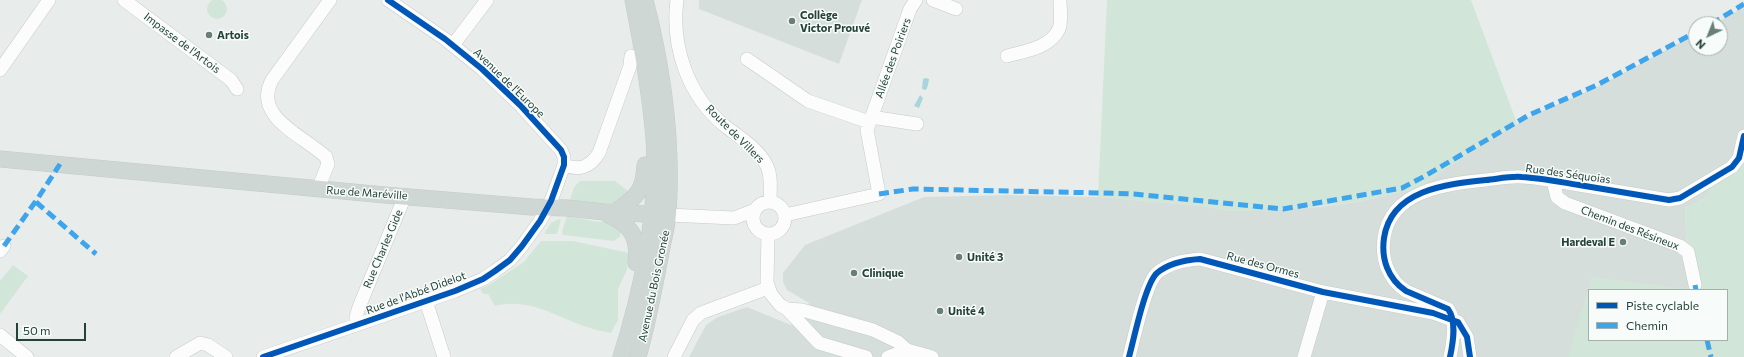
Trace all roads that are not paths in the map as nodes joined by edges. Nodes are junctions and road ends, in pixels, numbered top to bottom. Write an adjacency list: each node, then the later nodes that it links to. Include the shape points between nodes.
1 (49, 0): 17 (street)
2 (124, 0): 18 (street, Impasse de l'Artois, via 231,80)
3 (330, 0): 26 (street, via 272,80 267,93 268,103 274,115 326,157 328,164)
4 (388, 0): 13 (street, Avenue de l'Europe)
5 (487, 0): 13 (street)
6 (633, 0): 22 (main road, Avenue du Bois Gronée)
7 (645, 0): 33 (main road, Avenue du Bois Gronée, via 665,103)
8 (678, 0): 28 (street, Route de Villers, via 677,36 688,76 700,99 714,116 763,159 770,176)
9 (916, 0): 19 (street, Allée des Poiriers, via 910,9)
10 (933, 0): 12 (street)
11 (1060, 0): 15 (street, via 1059,28 1050,40 1044,45)
12 (956, 9)
13 (453, 45): 24 (street, Avenue de l'Europe, via 482,69 561,150)
14 (631, 56): 24 (street, via 630,66 599,153 593,162 584,167)
15 (1007, 56)
16 (747, 59): 19 (street, via 808,101)
17 (0, 70)
18 (237, 89)
19 (870, 120): 20 (street); 34 (street, Allée des Poiriers, via 868,139 879,194)
20 (917, 124)
21 (1744, 136): 25 (street, Rue des Séquoias, via 1739,158 1732,167 1680,198 1669,200)
22 (654, 140): 31 (main road, via 646,153 641,188 633,198); 32 (main road, Avenue du Bois Gronée)
23 (0, 159): 26 (main road, Rue de Maréville)
24 (564, 166): 29 (street)
25 (1553, 181): 38 (street, Chemin des Résineux, via 1557,197 1565,204 1680,246 1688,252); 43 (street, Rue des Séquoias, via 1521,177 1468,182 1423,192 1404,202 1396,210 1386,228 1386,268 1393,280 1406,292 1448,309 1452,314)
26 (318, 189): 27 (main road, Rue de Maréville)
27 (406, 196): 29 (main road, Rue de Maréville); 44 (street, Rue Charles Gide, via 359,307)
28 (770, 202): 30 (street, via 761,204); 34 (street, via 780,206)
29 (548, 207): 31 (main road, Rue de Maréville); 41 (street, Rue de l'Abbé Didelot, via 510,260 483,278)
30 (755, 210): 35 (street, Rue de Maréville); 36 (street)
31 (610, 212): 32 (main road, Rue de Maréville); 53 (main road, via 630,230 635,237 637,248 625,322)
32 (652, 215): 33 (main road, Rue de Maréville); 54 (main road, Avenue du Bois Gronée, via 639,294)
33 (668, 215): 35 (street, Rue de Maréville); 55 (main road, Avenue du Bois Gronée, via 653,296)
34 (785, 215): 37 (street, via 782,227 777,232)
35 (734, 218): 36 (street, Rue de Maréville)
36 (756, 226): 37 (street)
37 (768, 234): 39 (street)
38 (1695, 285)
39 (768, 288): 42 (street, via 776,302); 56 (street, via 701,313 694,320)
40 (1323, 292): 43 (street, Rue des Ormes, via 1433,313); 61 (street, Rue des Ormes, via 1200,259 1170,265 1156,274 1149,285); 62 (street)
41 (426, 301): 44 (street, Rue de l'Abbé Didelot); 52 (street)
42 (787, 309): 46 (street); 47 (street, via 802,310 873,330)
43 (1452, 320): 63 (street); 64 (street, Rue des Séquoias, via 1458,322 1467,337)
44 (356, 324): 51 (street, Rue de l'Abbé Didelot)
45 (0, 335): 48 (street)
46 (819, 343): 57 (street, via 822,349); 58 (street)
47 (914, 353): 59 (street); 60 (street)
48 (27, 357)
49 (176, 357): 50 (street, via 200,343 208,345)
50 (226, 357)
51 (263, 357)
52 (444, 357)
53 (615, 357)
54 (622, 357)
55 (638, 357)
56 (674, 357)
57 (843, 357)
58 (866, 357)
59 (888, 357)
60 (932, 357)
61 (1129, 357)
62 (1304, 357)
63 (1450, 357)
64 (1470, 357)

